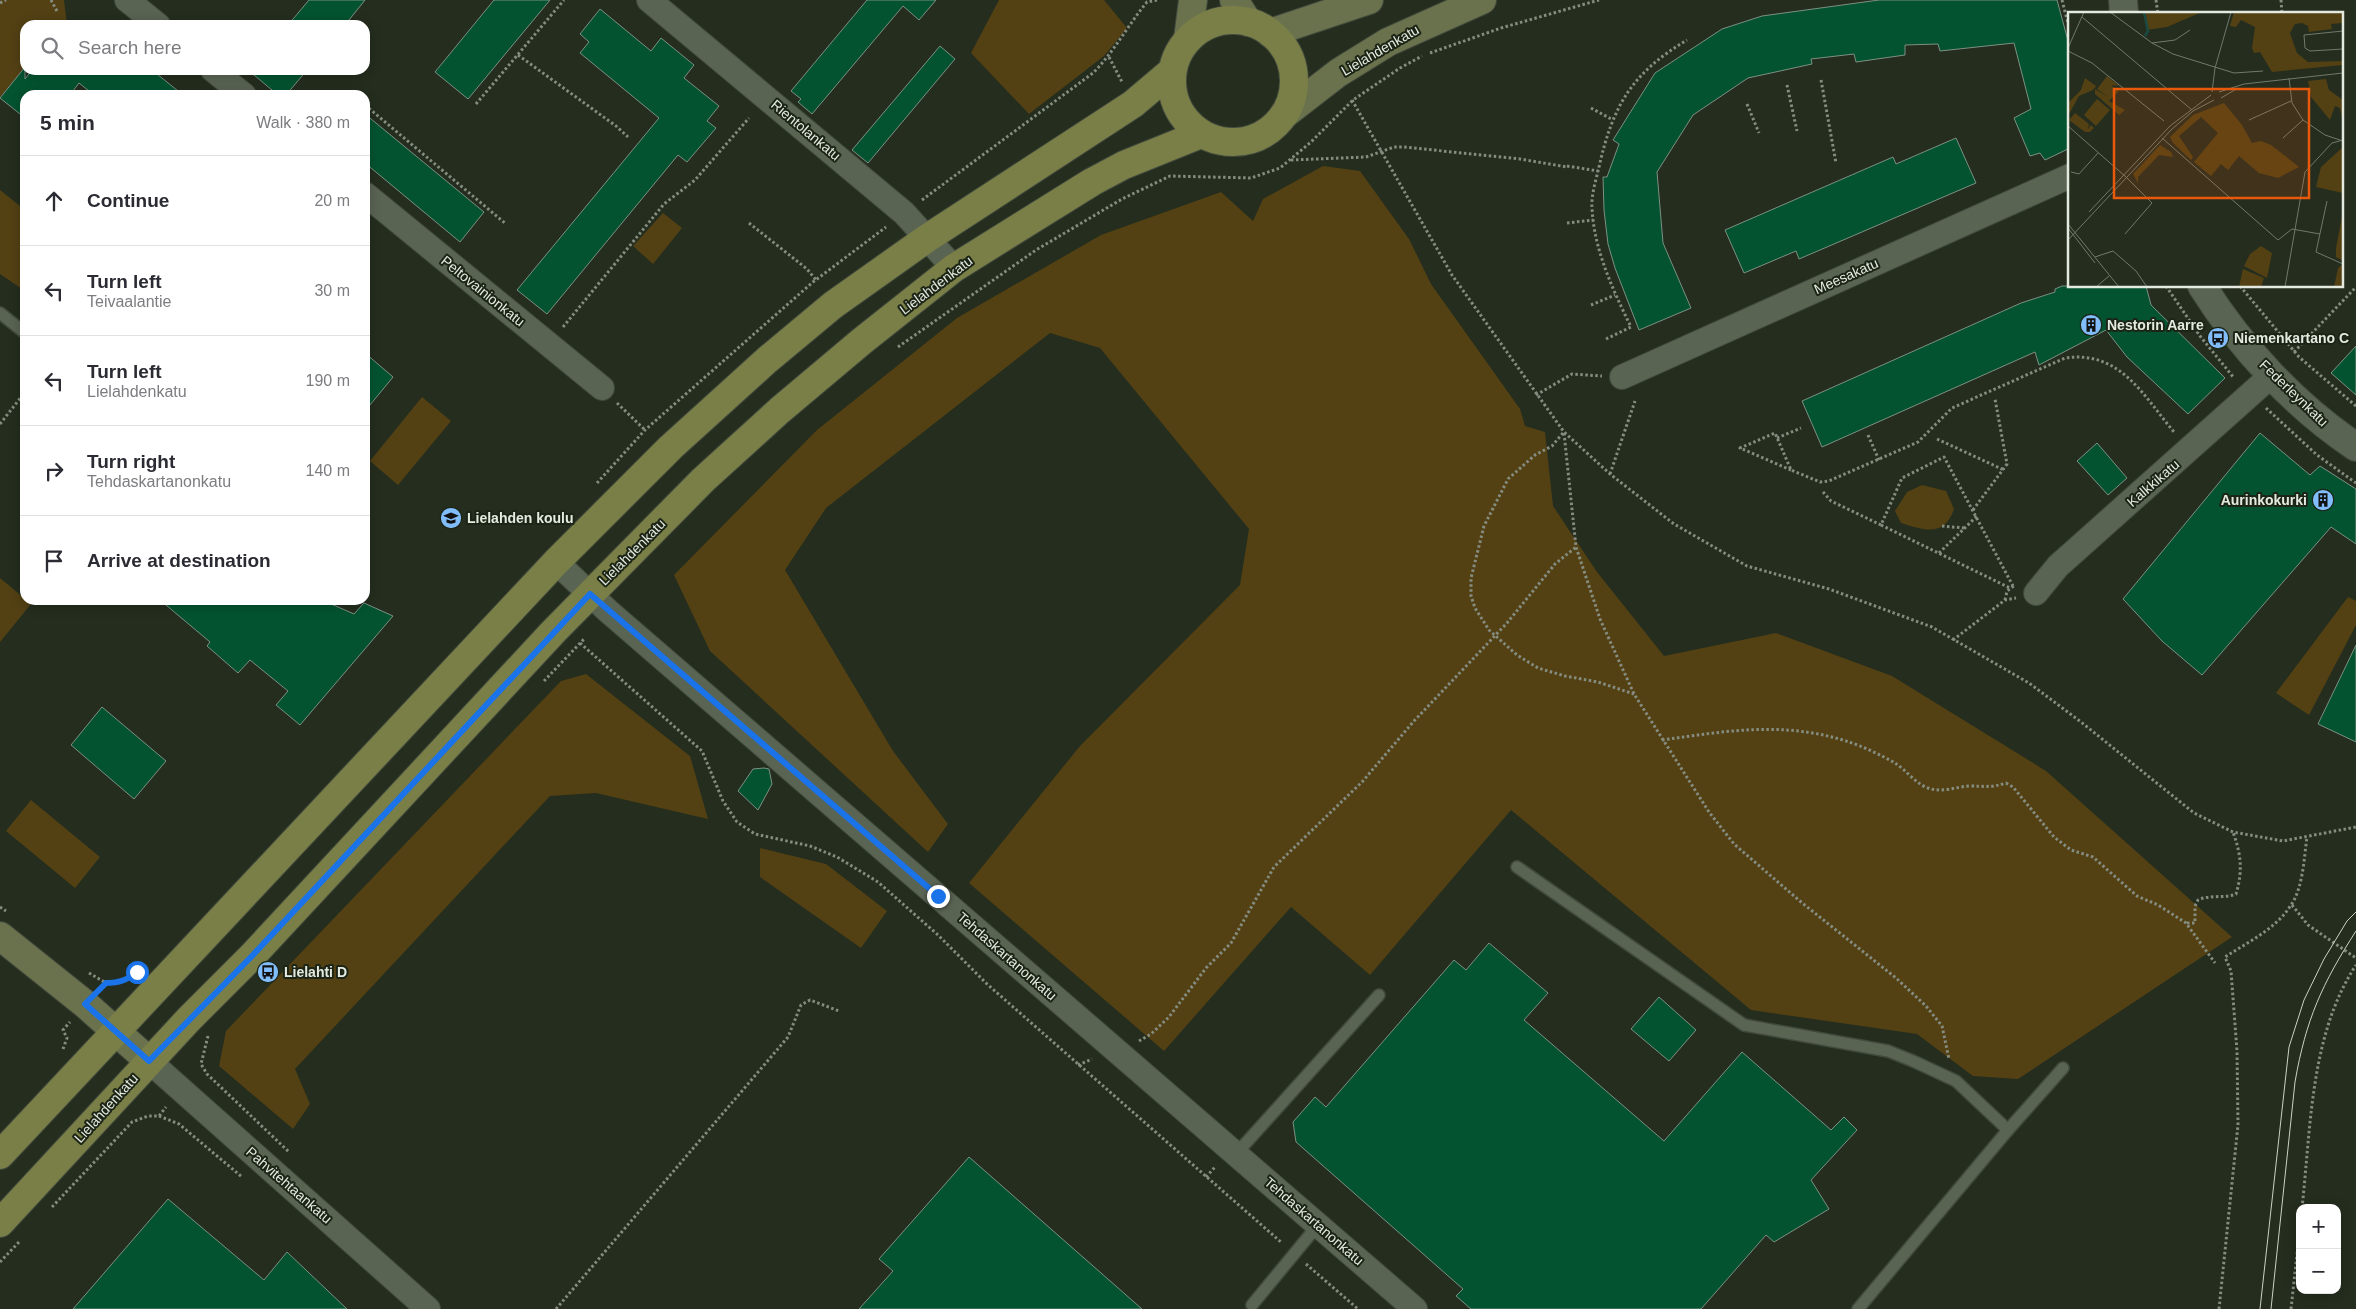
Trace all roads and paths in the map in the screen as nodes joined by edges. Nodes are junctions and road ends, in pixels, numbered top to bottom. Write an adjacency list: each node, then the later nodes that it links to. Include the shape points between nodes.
1 (6, 0): 13 (path)
2 (51, 0): 14 (path)
3 (127, 0): 16 (street)
4 (564, 0): 20 (path)
5 (649, 0): 44 (street, Rientolankatu)
6 (1157, 0): 12 (path)
7 (1193, 0): 18 (main road)
8 (1369, 0): 15 (main road)
9 (1482, 0): 31 (main road, Lielahdenkatu, via 1388,42 1338,73)
10 (1598, 0): 26 (path, via 1430,53 1400,68)
11 (2062, 0): 17 (path)
12 (1148, 1): 44 (path, via 1109,57 1093,73)
13 (0, 3)
14 (58, 13)
15 (1250, 18): 18 (main road, via 1216,22); 31 (main road, via 1279,42 1292,64 1293,90)
16 (152, 20)
17 (2068, 23)
18 (1188, 39): 21 (main road)
19 (1687, 40): 33 (path, via 1660,56 1637,79 1621,101)
20 (518, 55): 27 (path); 37 (path)
21 (1172, 71): 36 (main road, via 1176,105 1189,124); 49 (main road, via 1133,104)
22 (219, 75): 25 (street)
23 (1821, 80): 40 (path)
24 (1787, 85): 34 (path)
25 (238, 90)
26 (1352, 100): 38 (path); 39 (path)
27 (476, 104)
28 (1747, 104): 35 (path)
29 (1591, 108): 33 (path)
30 (370, 109): 48 (path)
31 (1284, 114): 36 (main road, via 1270,130 1250,140 1218,141)
32 (749, 118): 60 (path, via 695,180 664,204)
33 (1613, 120): 41 (path, via 1605,138)
34 (1797, 131)
35 (1759, 133)
36 (1201, 134): 50 (main road, Lielahdenkatu, via 1100,178)
37 (628, 137)
38 (1382, 150): 39 (path, via 1366,157); 41 (path, via 1404,147); 67 (path, via 1452,275)
39 (1291, 160): 61 (path, via 1280,168 1250,178 1170,176 1122,199 1036,250)
40 (1836, 163)
41 (1598, 171): 45 (path)
42 (2068, 177): 65 (street, Meesakatu)
43 (370, 198): 60 (street, Peltovainionkatu)
44 (904, 213): 49 (street, Rientolankatu); 51 (path)
45 (1593, 220): 47 (path); 55 (path)
46 (749, 223): 51 (path, via 807,269)
47 (1567, 223)
48 (506, 224)
49 (926, 239): 50 (street, Rientolankatu); 94 (main road, via 833,305 767,360 671,447)
50 (954, 268): 96 (main road, Lielahdenkatu, via 862,341 702,480)
51 (816, 280): 74 (path)
52 (2356, 287): 62 (path)
53 (2203, 288): 64 (street, Federleynkatu, via 2217,310)
54 (2242, 288): 62 (path)
55 (1615, 295): 56 (path); 59 (path, via 1631,327)
56 (1591, 305)
57 (0, 313): 58 (lane)
58 (20, 328)
59 (1606, 338)
60 (548, 344): 66 (street, Peltovainionkatu)
61 (895, 349)
62 (2294, 352): 71 (path)
63 (1572, 374): 67 (path)
64 (2272, 376): 80 (street, Federleynkatu, via 2316,417); 95 (street, Kalkkikatu, via 2058,566)
65 (1622, 377)
66 (602, 388): 74 (path)
67 (1536, 395): 75 (path)
68 (20, 398): 72 (path)
69 (1995, 399): 83 (path, via 2007,464)
70 (1635, 401): 84 (path)
71 (2356, 406)
72 (0, 424)
73 (1801, 428): 78 (path)
74 (645, 430): 85 (path)
75 (1564, 432): 84 (path); 92 (path); 97 (path, via 1552,446 1535,455 1508,480 1484,526 1471,578 1471,596 1482,621)
76 (2176, 434): 81 (path, via 2119,368 2103,360 2077,356 2065,358 1952,408 1918,442)
77 (1868, 435): 81 (path)
78 (1777, 438): 82 (path); 82 (path, via 1774,433 1740,448)
79 (1937, 438): 83 (path)
80 (2356, 447)
81 (1879, 460): 82 (path, via 1824,482)
82 (1791, 470)
83 (2004, 470): 87 (path)
84 (1610, 474): 98 (path, via 1674,524 1746,566 1902,614)
85 (594, 486)
86 (1823, 492): 89 (path, via 1831,501)
87 (1973, 510): 88 (path); 89 (path, via 1944,457 1902,478)
88 (1977, 516): 91 (path); 93 (path, via 2012,587)
89 (1882, 525): 93 (path)
90 (1942, 526): 91 (path)
91 (1965, 528): 93 (path)
92 (1576, 547): 97 (path, via 1555,564); 101 (path, via 1600,619)
93 (1940, 553)
94 (556, 562): 96 (street, Tehdaskartanonkatu); 118 (main road)
95 (2036, 593): 98 (path, via 2005,600)
96 (599, 603): 99 (path); 120 (street, Tehdaskartanonkatu); 122 (main road, Lielahdenkatu)
97 (1494, 637): 101 (path, via 1538,668); 120 (path, via 1414,721 1362,782 1274,867 1231,942 1206,968 1169,1017 1145,1038)
98 (1953, 640): 104 (path, via 2029,683 2194,813)
99 (580, 643): 100 (path); 124 (path, via 702,751 723,801 737,822 755,834 810,846 837,856 878,882)
100 (540, 686)
101 (1634, 694): 102 (path)
102 (1662, 740): 108 (path, via 1764,728 1806,733 1847,742 1880,756 1895,763 1927,788 1991,788 2006,783 2014,787 2044,826 2065,846 2093,857 2137,896 2158,904); 126 (path, via 1734,844 1926,1006 1942,1026)
103 (2355, 828): 105 (path)
104 (2233, 832): 105 (path, via 2283,841); 108 (path, via 2241,856 2236,894 2198,900 2195,923)
105 (2307, 837): 107 (path, via 2303,871)
106 (1517, 867): 126 (lane, via 1744,1025 1888,1051)
107 (2292, 904): 110 (path, via 2308,925); 145 (path, via 2270,928 2225,957 2231,971 2238,1125)
108 (2186, 923): 111 (path)
109 (0, 936): 115 (main road)
110 (2356, 958)
111 (2215, 963)
112 (2356, 965): 131 (path, via 2325,1032 2314,1093)
113 (133, 976): 115 (path, via 116,983 106,983)
114 (1379, 995): 129 (lane)
115 (85, 1004): 118 (main road); 121 (path, via 63,1030 67,1038)
116 (839, 1011): 141 (path, via 810,1000 800,1005 788,1037)
117 (214, 1029): 119 (path)
118 (116, 1032): 122 (main road); 130 (main road)
119 (208, 1036)
120 (1115, 1050): 124 (path); 129 (street, Tehdaskartanonkatu)
121 (59, 1054)
122 (149, 1061): 127 (street, Pahvitehtaankatu); 133 (main road, Lielahdenkatu)
123 (201, 1064): 127 (path)
124 (1078, 1065): 137 (path)
125 (2064, 1068): 128 (lane)
126 (1956, 1081): 128 (lane)
127 (180, 1089): 132 (path, via 159,1116 132,1122); 140 (street, Pahvitehtaankatu)
128 (2008, 1130): 144 (lane)
129 (1236, 1154): 134 (street, Tehdaskartanonkatu)
130 (0, 1155)
131 (2302, 1204)
132 (48, 1211)
133 (0, 1223)
134 (1318, 1225): 137 (lane); 143 (street, Tehdaskartanonkatu)
135 (23, 1237): 138 (path)
136 (2298, 1249): 146 (path)
137 (1295, 1254): 139 (lane); 142 (path)
138 (0, 1262)
139 (1252, 1305)
140 (428, 1309)
141 (556, 1309)
142 (1358, 1309)
143 (1415, 1309)
144 (1858, 1309)
145 (2219, 1309)
146 (2291, 1309)

